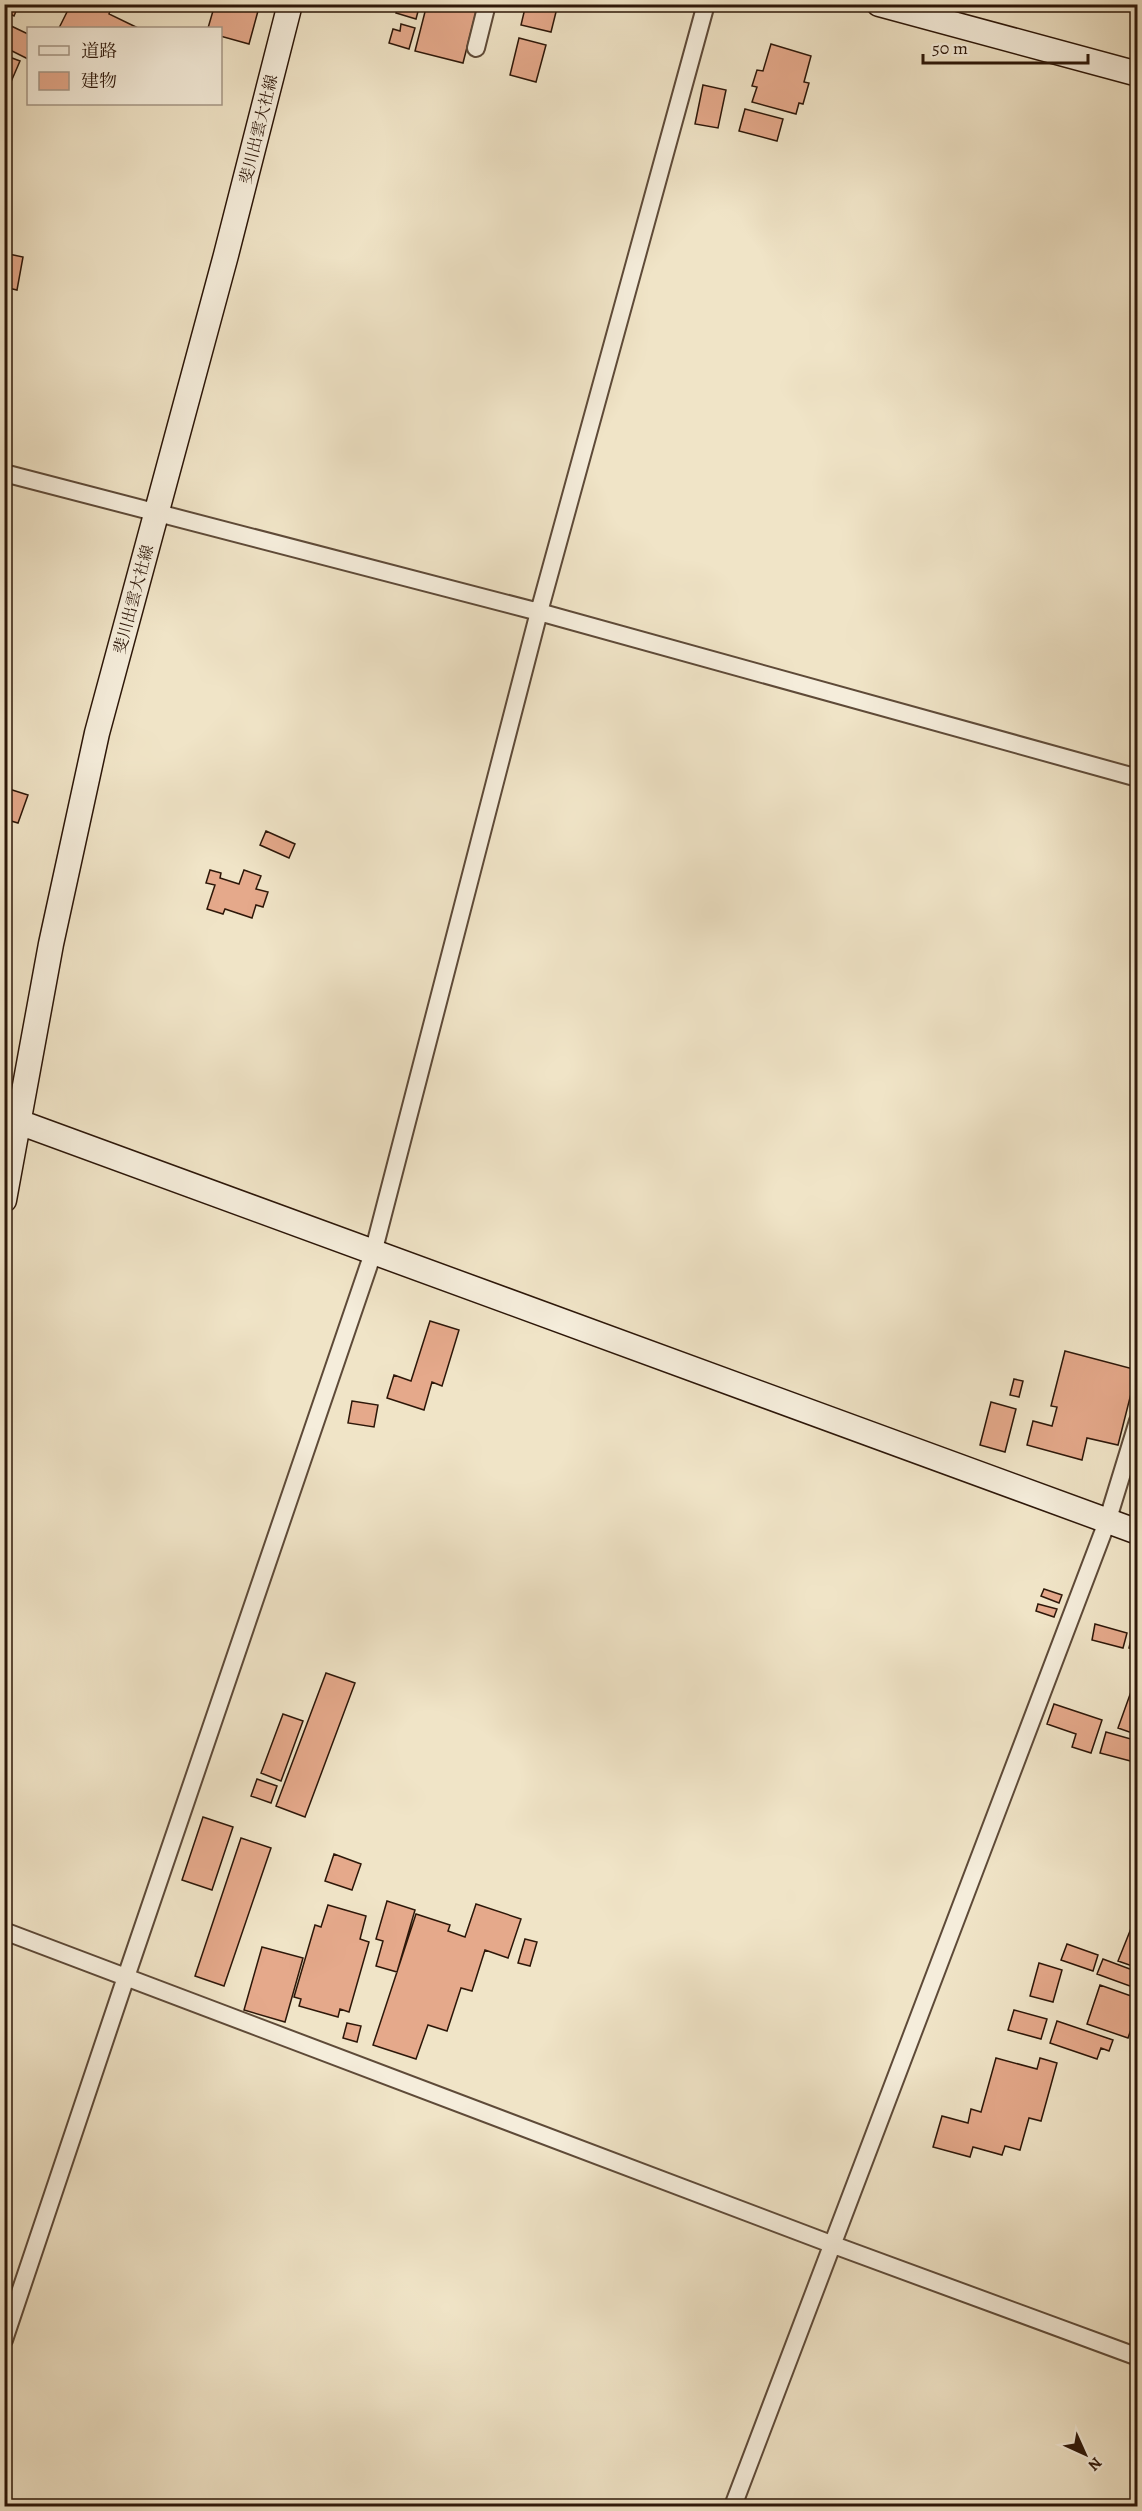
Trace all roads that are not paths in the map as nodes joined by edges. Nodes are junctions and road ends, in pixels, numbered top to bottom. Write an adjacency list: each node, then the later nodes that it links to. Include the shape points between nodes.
1 (290, 4): 8 (street, 斐川出雲大社線)
2 (487, 4): 5 (street)
3 (706, 4): 9 (street)
4 (879, 4): 6 (street)
5 (476, 48)
6 (1137, 74)
7 (4, 473): 8 (street)
8 (157, 513): 9 (street); 11 (street, 斐川出雲大社線, via 97,733)
9 (539, 612): 10 (street); 13 (street)
10 (1137, 778)
11 (11, 1119): 12 (street, 斐川出雲大社線); 13 (street)
12 (4, 1200)
13 (373, 1253): 15 (street); 18 (street)
14 (1137, 1421): 15 (street)
15 (1107, 1522): 16 (street); 19 (street)
16 (1137, 1532)
17 (4, 1931): 18 (street)
18 (126, 1977): 19 (street); 20 (street)
19 (831, 2244): 21 (street); 22 (street)
20 (4, 2340)
21 (1137, 2357)
22 (733, 2506)

